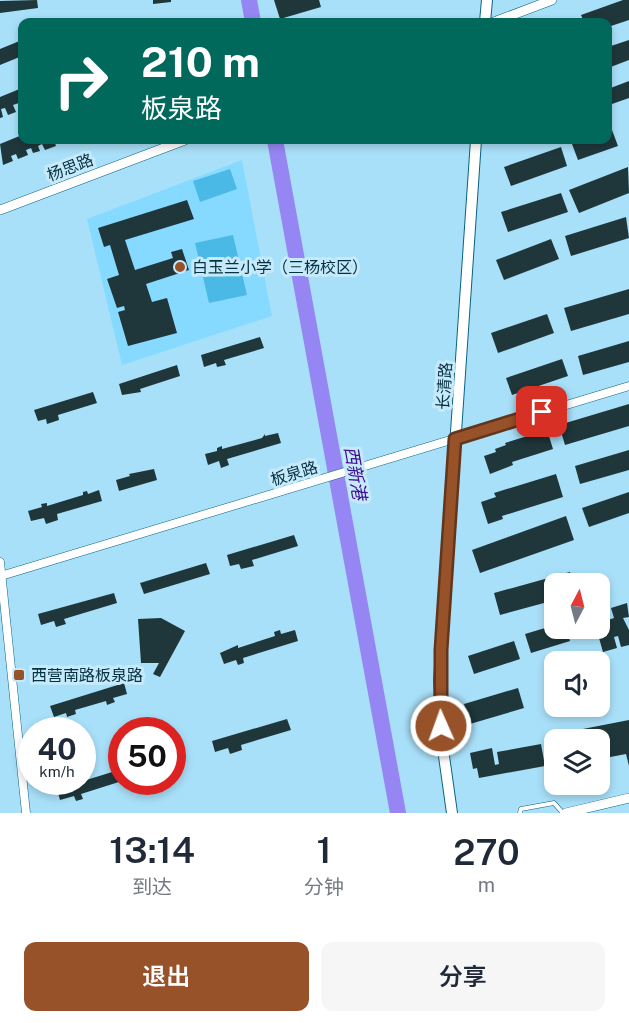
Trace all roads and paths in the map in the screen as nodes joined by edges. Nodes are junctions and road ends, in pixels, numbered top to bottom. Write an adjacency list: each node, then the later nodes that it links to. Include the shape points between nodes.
1 (486, 0): 3 (main road)
2 (552, 0): 4 (street)
3 (484, 18)
4 (505, 18)
5 (174, 144): 7 (street, 杨思路)
6 (476, 144): 9 (main road, 长清路)
7 (0, 210)
8 (629, 386): 9 (street, 板泉路)
9 (455, 439): 11 (street, 板泉路); 14 (main road, 长清路, via 439,680 442,742)
10 (0, 562): 11 (street)
11 (1, 576): 13 (street)
12 (629, 798): 16 (street)
13 (26, 813)
14 (452, 813)
15 (520, 813): 16 (lane, via 521,809 554,803)
16 (565, 813)

